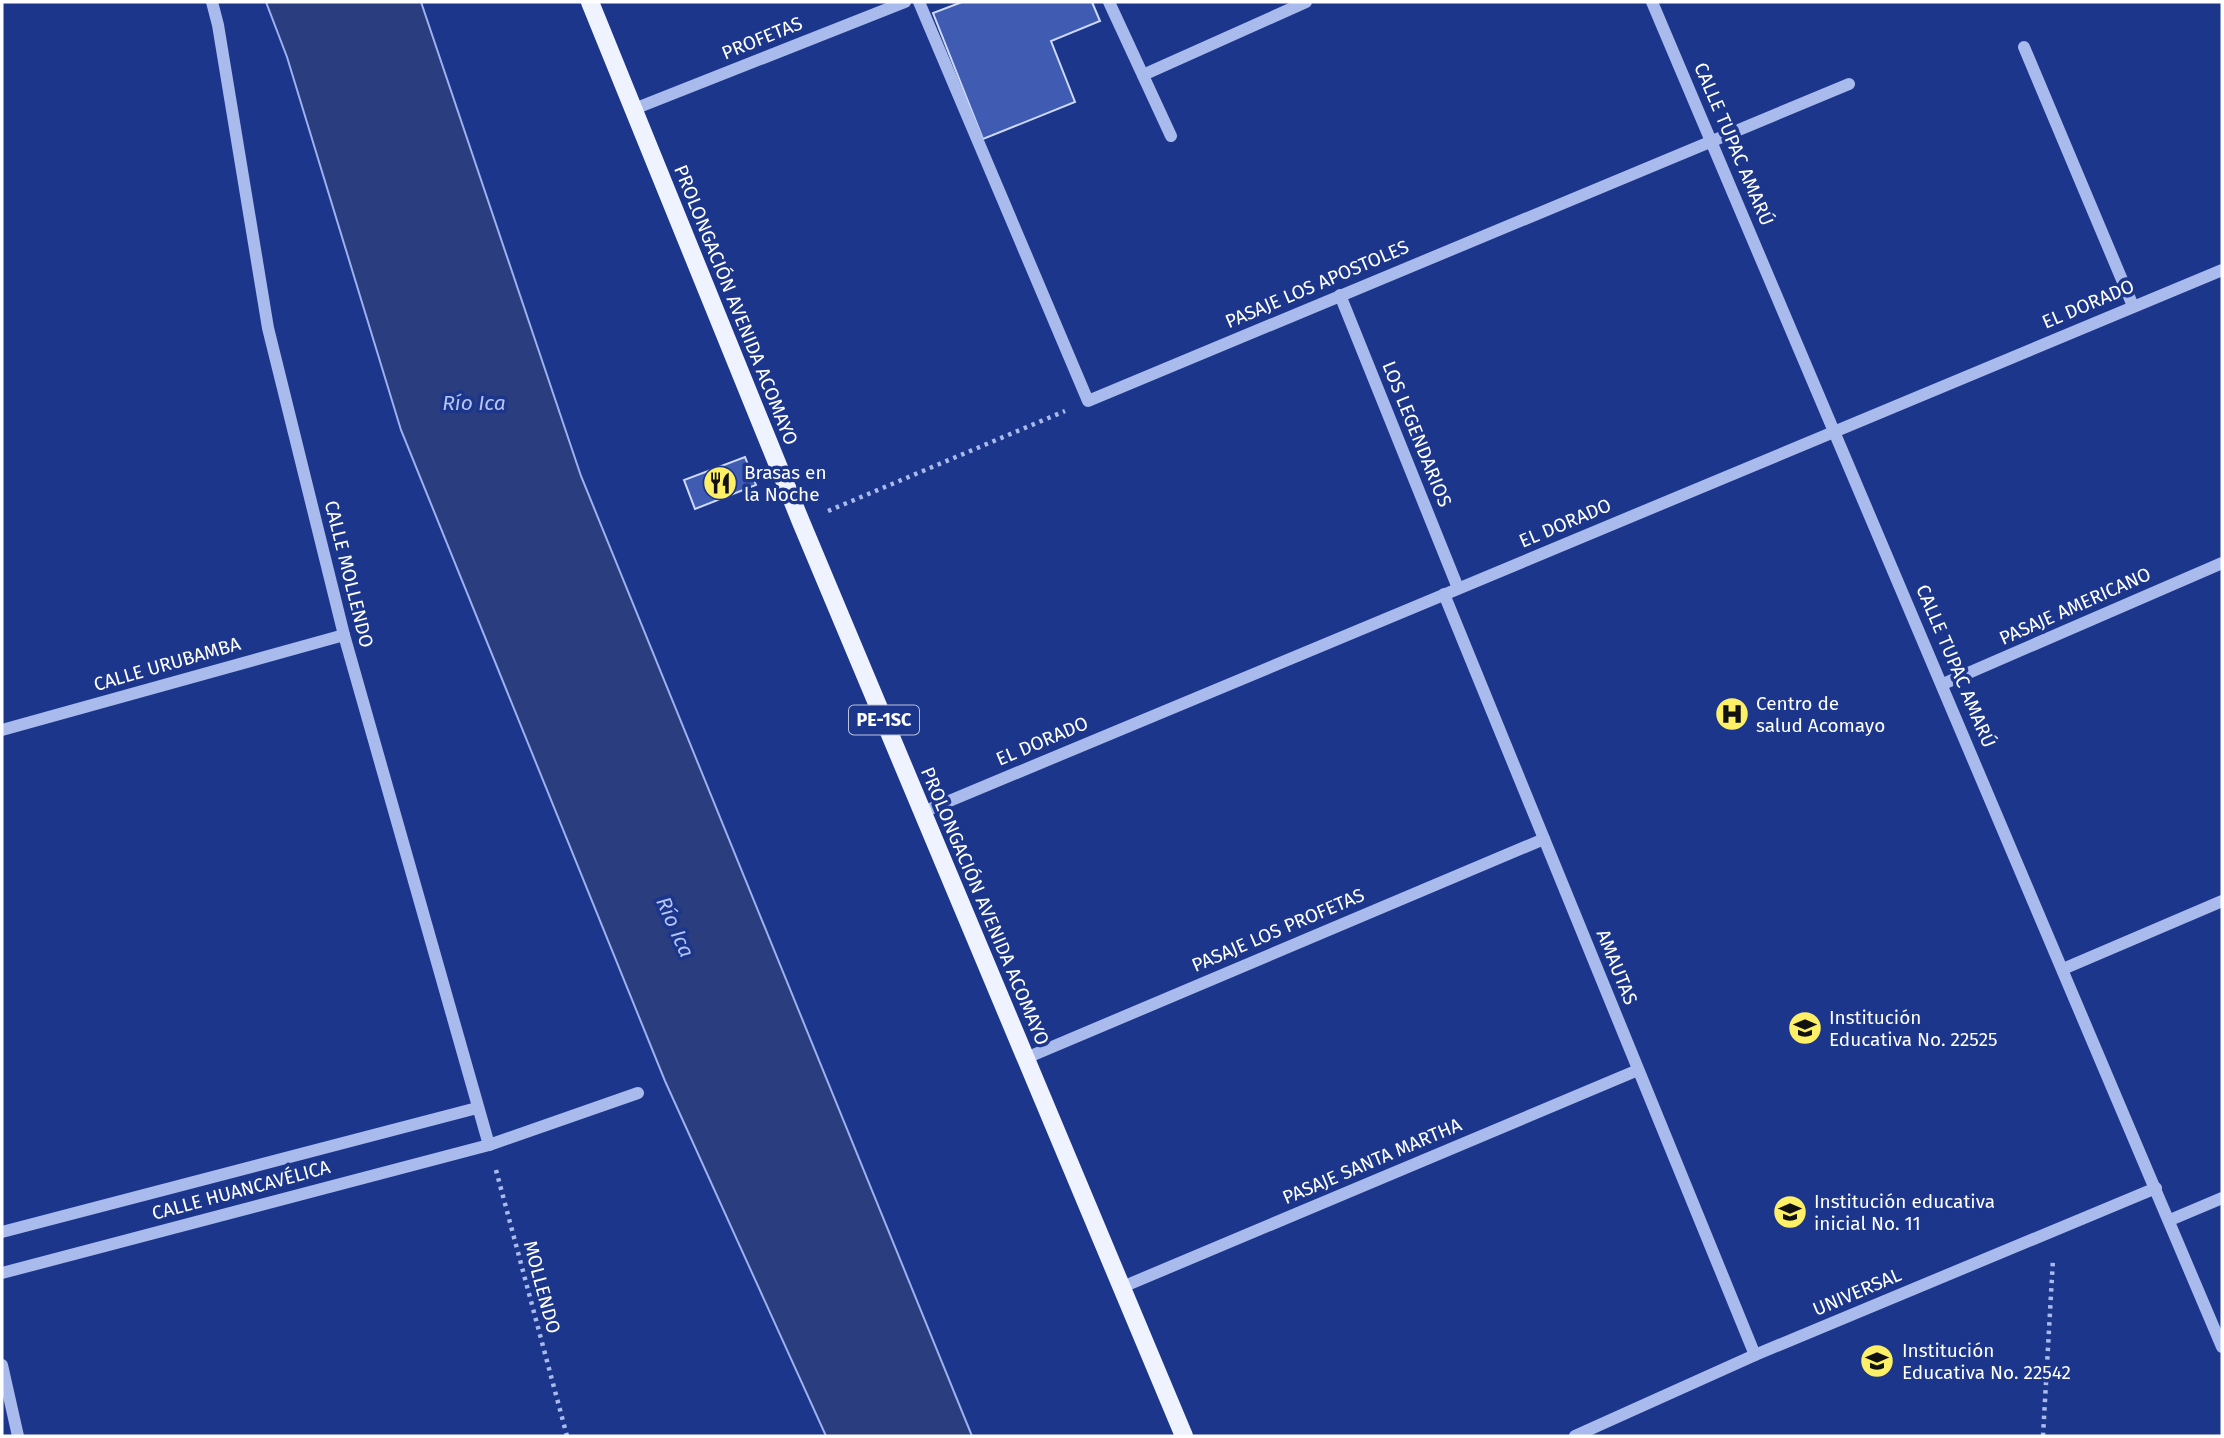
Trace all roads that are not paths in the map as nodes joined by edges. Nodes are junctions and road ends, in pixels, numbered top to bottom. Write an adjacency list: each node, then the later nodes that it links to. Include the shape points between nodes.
1 (212, 2): 21 (street, CALLE MOLLENDO, via 268,328)
2 (590, 2): 11 (main road, PROLONGACIÓN AVENIDA ACOMAYO / PE-1SC)
3 (905, 2): 11 (street, PROFETAS)
4 (919, 2): 15 (street, PASAJE LOS APOSTOLES, via 1088,401)
5 (1109, 2): 9 (street)
6 (1306, 2): 9 (street)
7 (1653, 2): 13 (street, CALLE TUPAC AMARÚ)
8 (2024, 47): 16 (street)
9 (1143, 75): 12 (street)
10 (1849, 84): 13 (street, PASAJE LOS APOSTOLES)
11 (634, 109): 24 (main road, PROLONGACIÓN AVENIDA ACOMAYO / PE-1SC)
12 (1171, 136)
13 (1712, 141): 15 (street, PASAJE LOS APOSTOLES); 17 (street, CALLE TUPAC AMARÚ)
14 (2222, 270): 16 (street, EL DORADO)
15 (1340, 295): 19 (street, LOS LEGENDARIOS)
16 (2133, 306): 17 (street, EL DORADO)
17 (1836, 431): 19 (street, EL DORADO); 22 (street, CALLE TUPAC AMARÚ)
18 (2222, 563): 22 (street, PASAJE AMERICANO)
19 (1458, 588): 20 (street, EL DORADO)
20 (1444, 594): 24 (street, EL DORADO); 25 (street, AMAUTAS)
21 (344, 635): 23 (street, CALLE URUBAMBA); 31 (street, CALLE MOLLENDO)
22 (1943, 684): 27 (street, CALLE TUPAC AMARÚ)
23 (2, 730)
24 (923, 812): 28 (main road, PROLONGACIÓN AVENIDA ACOMAYO / PE-1SC)
25 (1544, 839): 28 (street, PASAJE LOS PROFETAS); 29 (street, AMAUTAS)
26 (2222, 901): 27 (street)
27 (2063, 969): 33 (street, CALLE TUPAC AMARÚ)
28 (1026, 1058): 38 (main road, PROLONGACIÓN AVENIDA ACOMAYO / PE-1SC)
29 (1638, 1070): 38 (street, PASAJE SANTA MARTHA); 40 (street, AMAUTAS)
30 (638, 1093): 32 (street, CALLE HUANCAVÉLICA)
31 (477, 1108): 32 (street, CALLE MOLLENDO); 36 (street)
32 (489, 1145): 37 (street, CALLE HUANCAVÉLICA)
33 (2157, 1188): 35 (street, CALLE TUPAC AMARÚ); 40 (street, UNIVERSAL)
34 (2222, 1198): 35 (street)
35 (2170, 1220): 39 (street, CALLE TUPAC AMARÚ)
36 (2, 1232)
37 (2, 1273)
38 (1120, 1288): 43 (main road, PROLONGACIÓN AVENIDA ACOMAYO / PE-1SC)
39 (2222, 1347)
40 (1755, 1355): 44 (street, UNIVERSAL)
41 (2, 1365): 42 (street)
42 (18, 1436)
43 (1184, 1436)
44 (1575, 1436)

